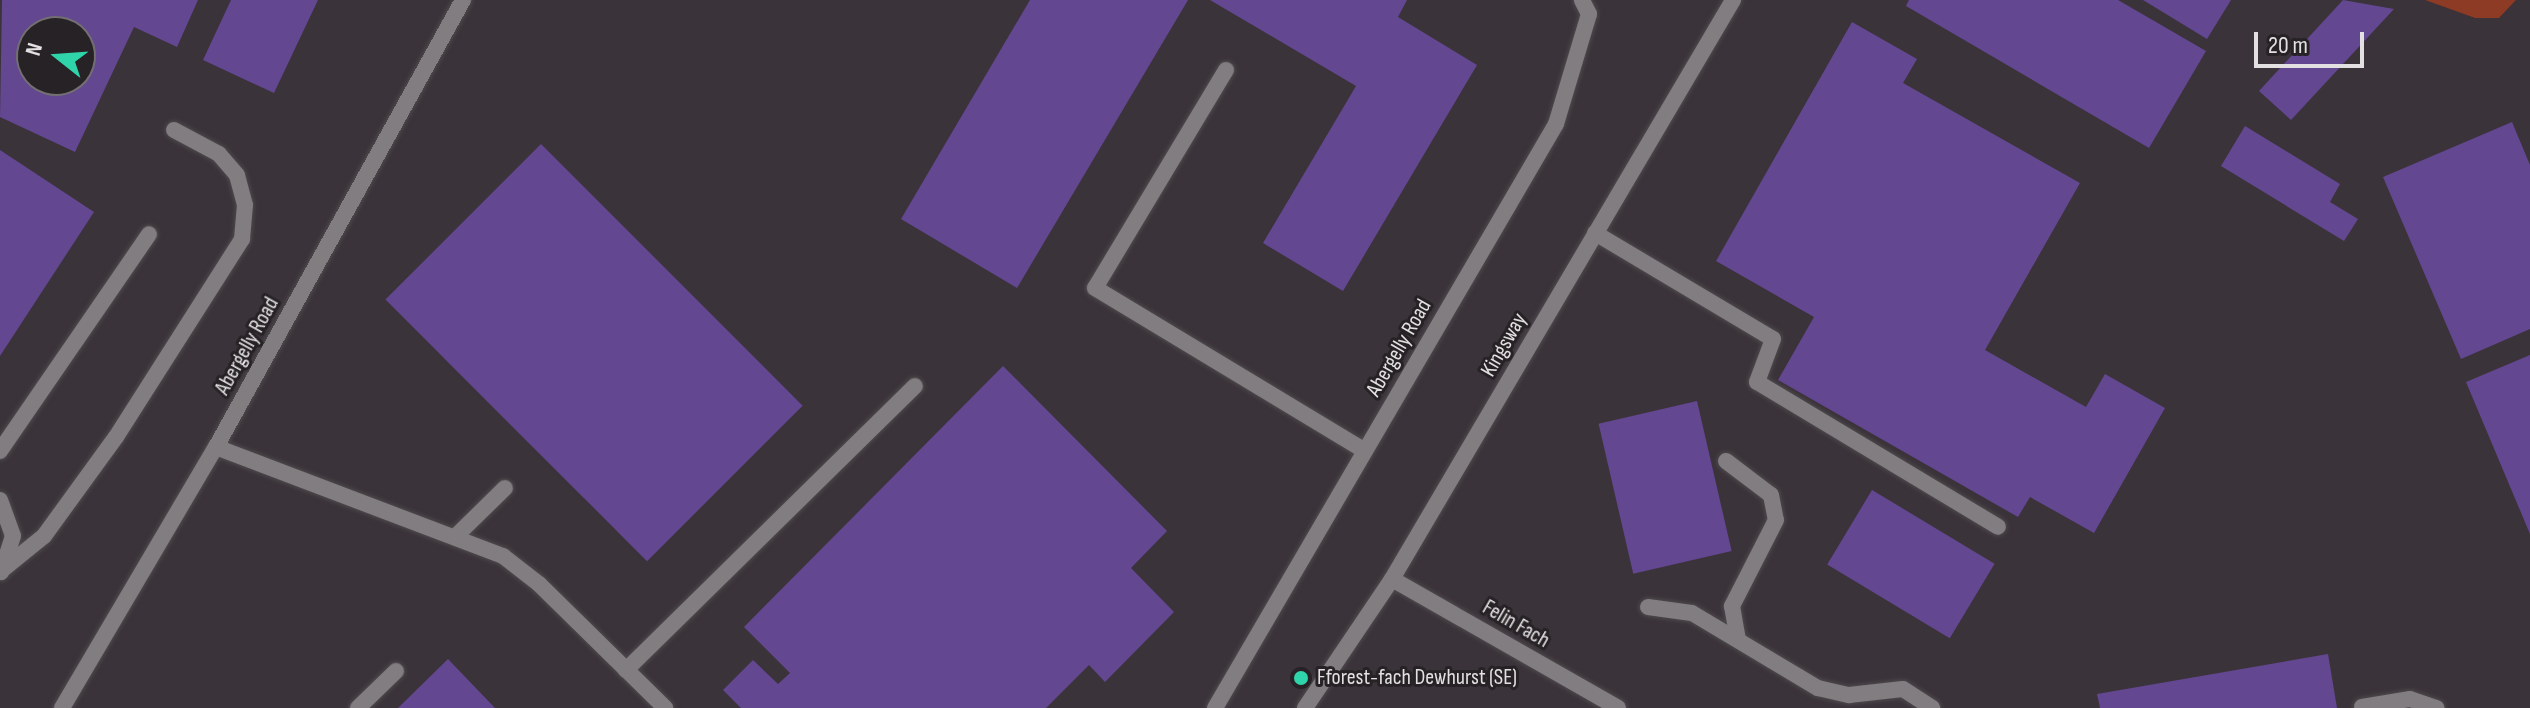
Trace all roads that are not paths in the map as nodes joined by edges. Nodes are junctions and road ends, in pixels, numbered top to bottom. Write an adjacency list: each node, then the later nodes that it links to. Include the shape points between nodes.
1 (463, 0): 9 (street, Abergelly Road)
2 (1582, 0): 11 (street, Abergelly Road, via 1589,14 1556,124)
3 (1733, 0): 6 (street, Kingsway)
4 (1226, 70): 11 (street, via 1095,288)
5 (174, 130): 17 (street, via 219,154 237,175 245,205 242,239 116,437 44,536)
6 (1595, 233): 15 (street, via 1773,339 1757,382); 18 (street, Kingsway)
7 (149, 234): 10 (street)
8 (915, 386): 21 (street)
9 (216, 447): 16 (street); 24 (street, Abergelly Road)
10 (0, 451)
11 (1365, 451): 27 (street, Abergelly Road)
12 (1726, 461): 20 (street, via 1771,495 1776,520 1732,606)
13 (505, 488): 16 (street)
14 (0, 500): 17 (street, via 13,536)
15 (1998, 527)
16 (457, 535): 21 (street, via 503,556 539,584)
17 (1, 572)
18 (1392, 579): 28 (street, Kingsway); 29 (street, Felin Fach)
19 (1648, 607): 20 (street, via 1692,613)
20 (1738, 639): 30 (street, via 1818,688 1849,695 1903,689)
21 (626, 670): 26 (street)
22 (396, 671): 25 (street)
23 (2362, 707): 31 (street, via 2410,699)
24 (62, 708)
25 (358, 708)
26 (665, 708)
27 (1215, 708)
28 (1305, 708)
29 (1618, 708)
30 (1932, 708)
31 (2436, 708)

